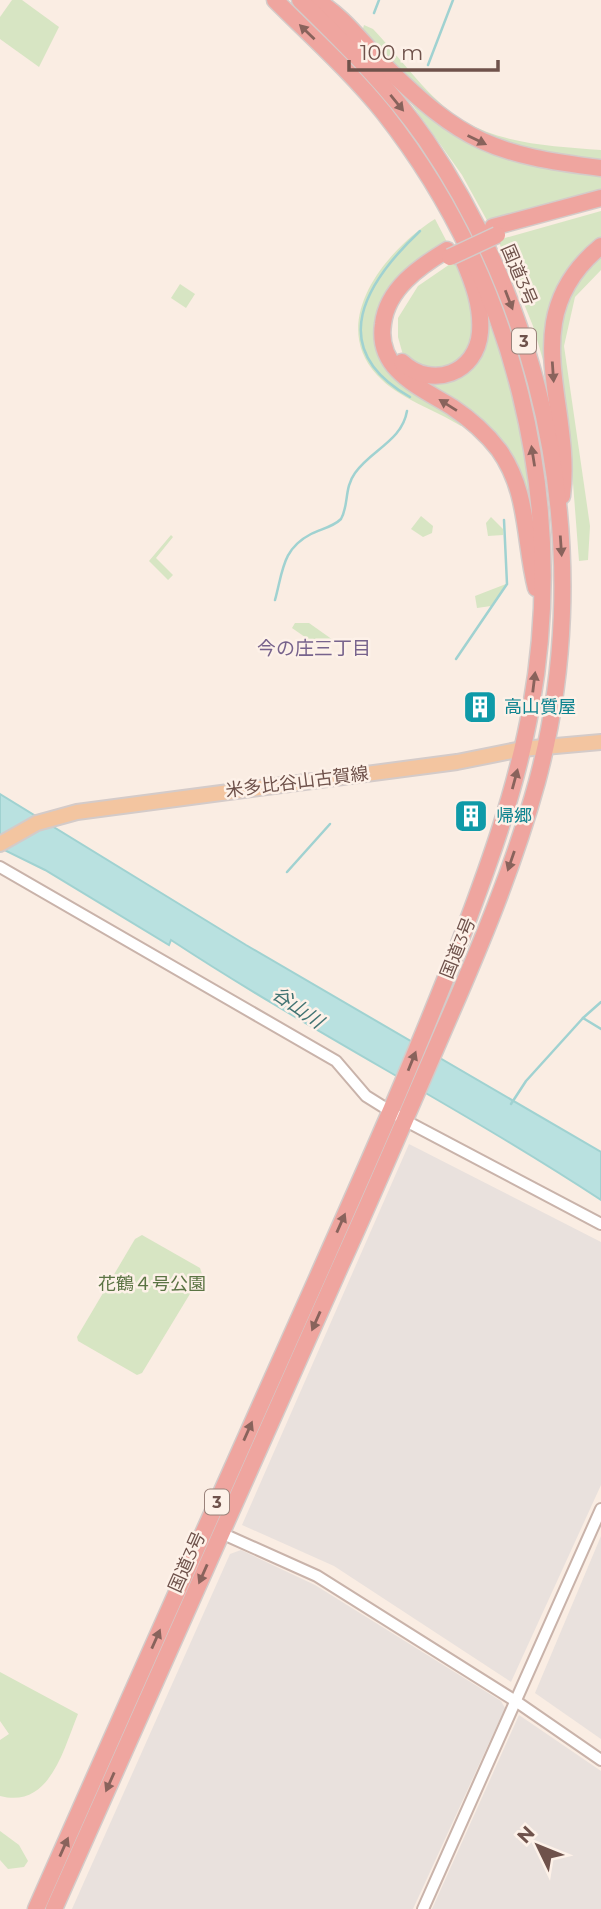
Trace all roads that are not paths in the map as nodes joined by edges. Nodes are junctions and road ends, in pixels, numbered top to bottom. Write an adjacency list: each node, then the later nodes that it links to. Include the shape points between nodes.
1 (275, 0): 4 (highway, 3, one-way to 1, via 340,63)
2 (300, 0): 11 (highway, 国道3号 / 3, one-way to 11, via 354,53 424,137 484,241 533,371 550,445)
3 (315, 0): 5 (highway, one-way to 5, via 459,131 521,155)
4 (420, 166): 10 (highway, via 464,261 480,312 478,344 470,360 456,372 428,376 410,369 396,354 391,325 409,289); 12 (highway, 国道3号 / 3, one-way to 4, via 538,490 514,372 480,273)
5 (601, 168)
6 (601, 198): 8 (highway)
7 (601, 206): 8 (highway)
8 (495, 231): 10 (highway)
9 (601, 246): 11 (highway, one-way to 11, via 570,278 553,322 552,374 565,473)
10 (448, 253): 12 (highway, one-way to 10, via 522,502 507,463 471,421 399,372 384,349 382,327 391,300 415,271)
11 (559, 519): 14 (highway, 国道3号 / 3, one-way to 14, via 561,639)
12 (543, 614): 15 (highway, 国道3号 / 3, one-way to 12)
13 (601, 742): 14 (main road, 米多比谷山古賀線)
14 (544, 748): 15 (main road, 米多比谷山古賀線); 18 (highway, 国道3号 / 3, one-way to 18, via 536,785 484,937 440,1039)
15 (522, 749): 16 (main road, 米多比谷山古賀線, via 457,762 117,806 52,818); 18 (highway, 国道3号 / 3, one-way to 15, via 426,1027 497,841)
16 (0, 844)
17 (0, 867): 19 (street, via 335,1061 366,1096)
18 (405, 1099): 19 (highway, 国道3号 / 3); 20 (highway, 国道3号 / 3)
19 (392, 1111): 20 (street); 26 (highway, 国道3号 / 3, one-way to 19)
20 (406, 1121): 21 (street); 23 (highway, 国道3号 / 3, one-way to 23)
21 (601, 1224)
22 (601, 1509): 24 (street)
23 (221, 1533): 24 (street, via 317,1576); 27 (highway, 国道3号 / 3, one-way to 27)
24 (517, 1702): 25 (street); 28 (street)
25 (601, 1760)
26 (36, 1909)
27 (54, 1909)
28 (423, 1909)

